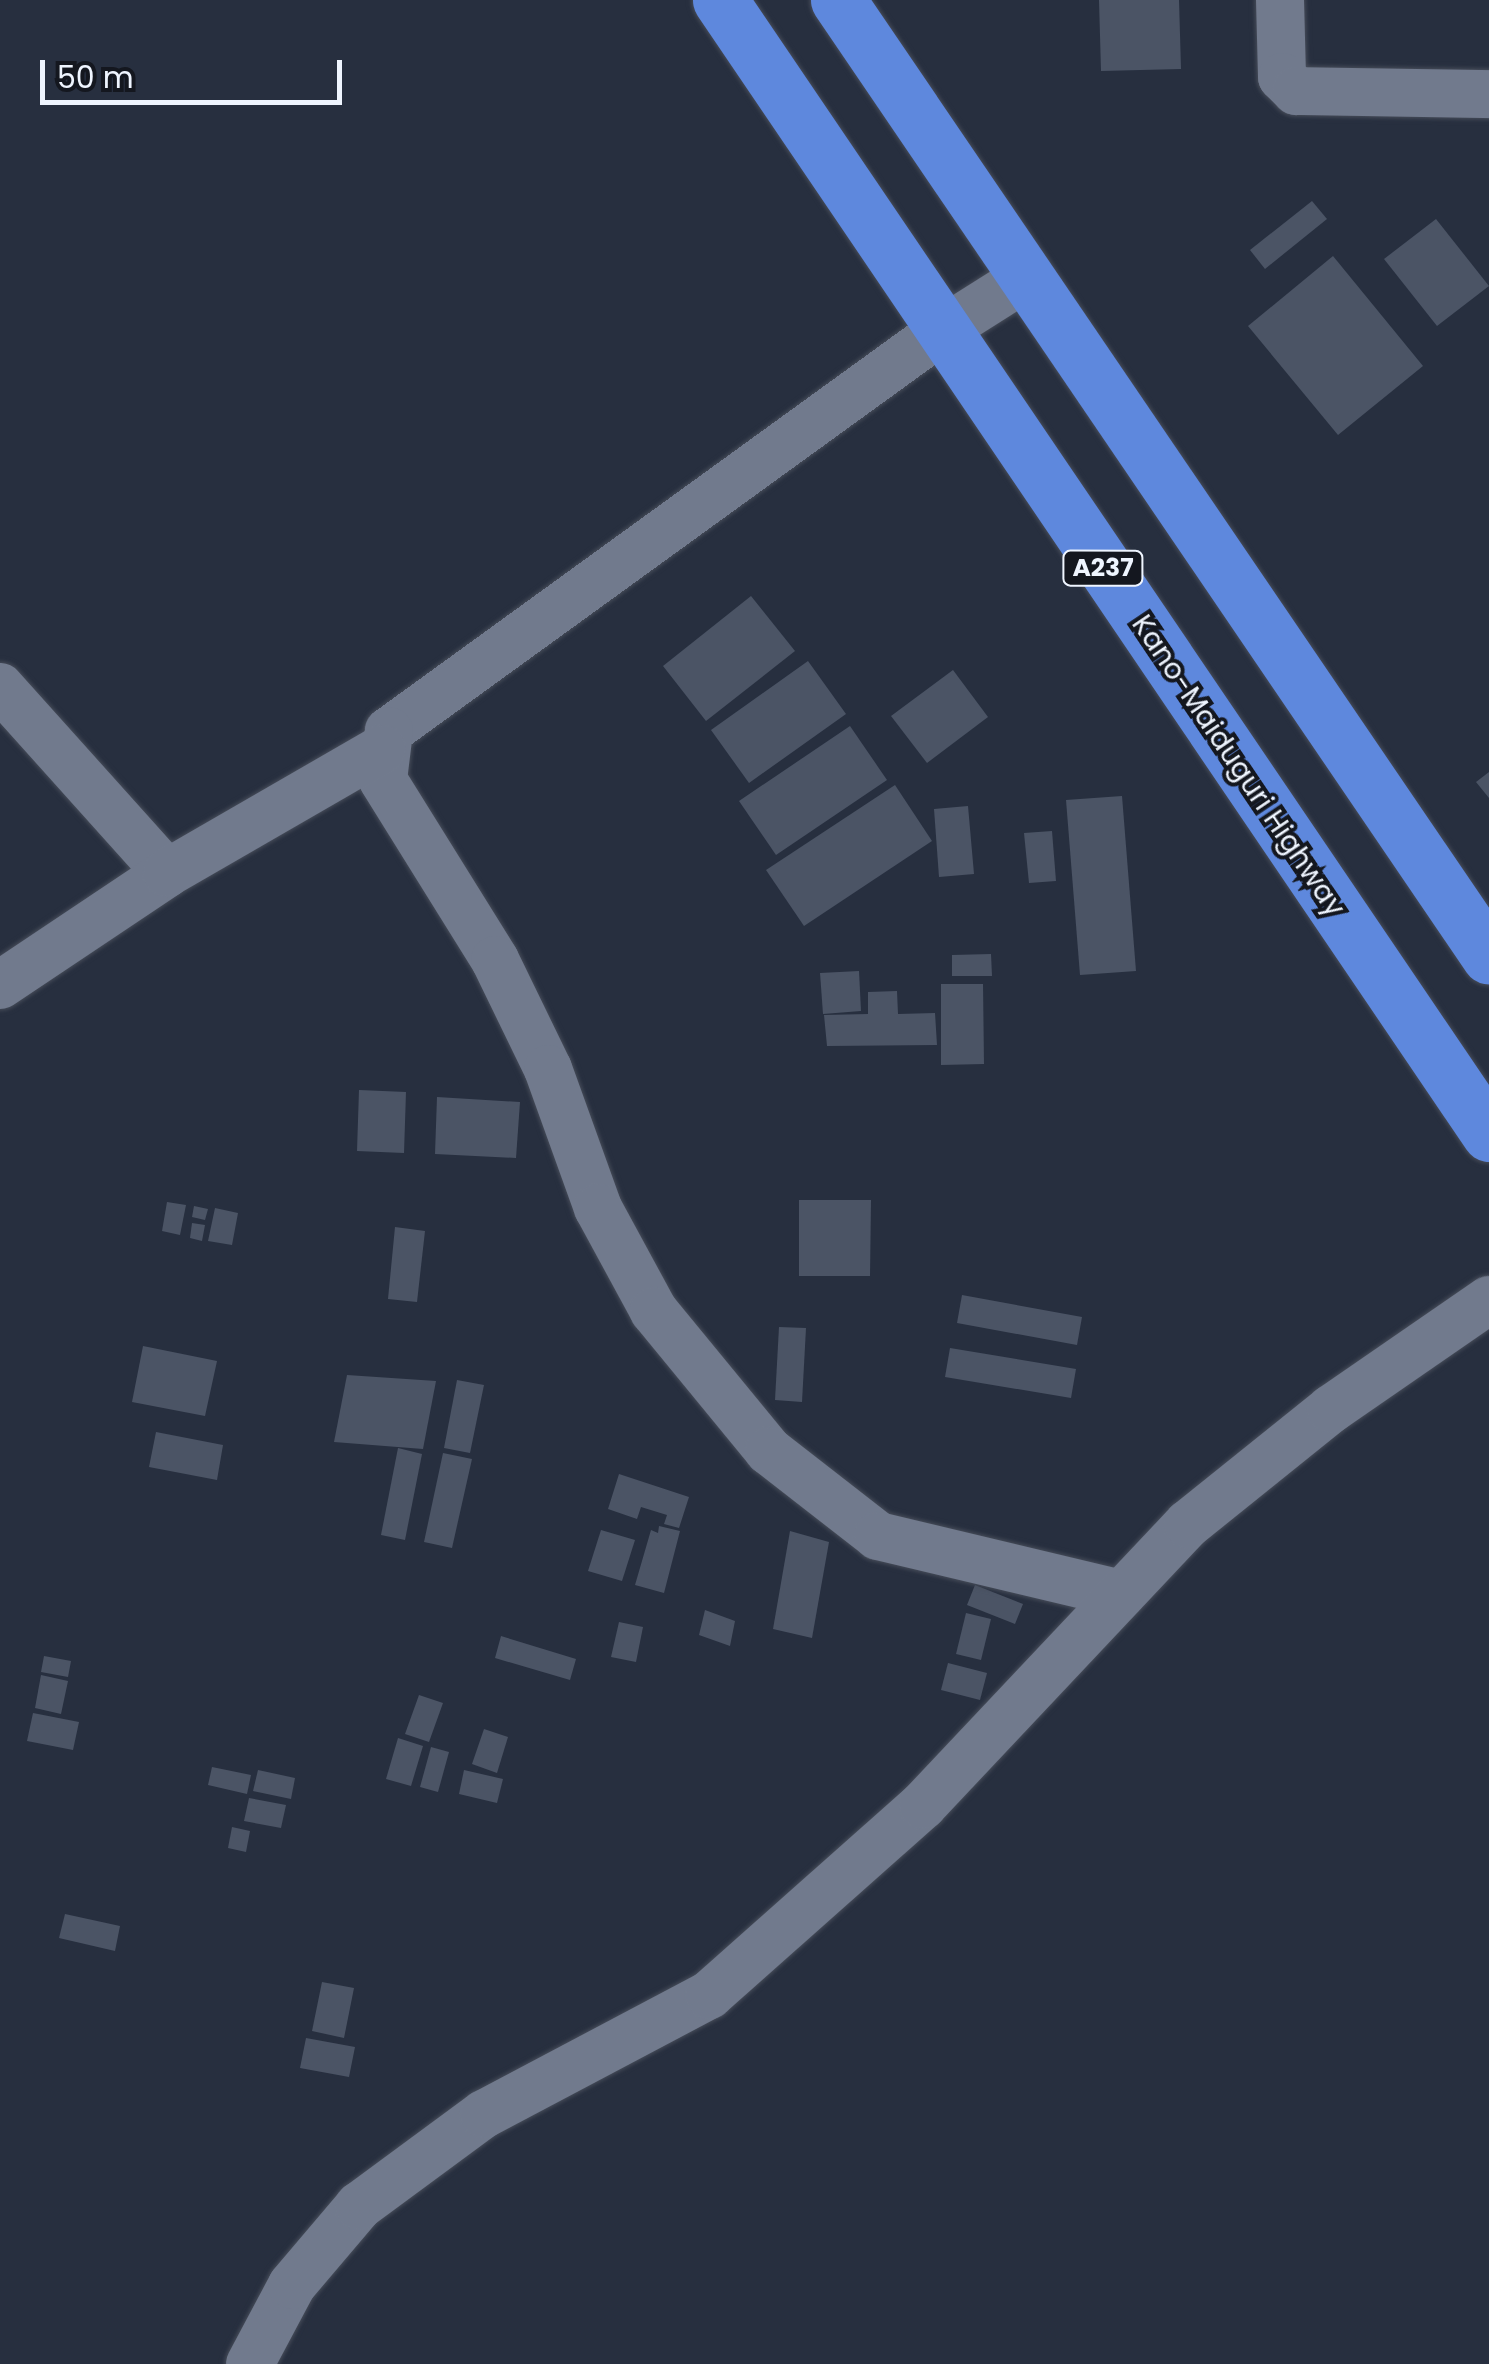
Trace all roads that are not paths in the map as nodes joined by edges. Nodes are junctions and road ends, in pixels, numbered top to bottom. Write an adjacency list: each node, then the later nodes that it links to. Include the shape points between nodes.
1 (720, 0): 6 (highway, Kano-Maiduguri Highway / A237)
2 (838, 0): 5 (highway)
3 (1280, 0): 4 (street, via 1282,77 1296,91)
4 (1489, 94)
5 (1028, 276): 6 (street); 10 (highway)
6 (941, 332): 8 (street, via 389,731); 12 (highway, Kano-Maiduguri Highway / A237)
7 (0, 688): 9 (street)
8 (382, 749): 9 (street); 14 (street, via 383,780 496,960 548,1069 598,1208 654,1311 769,1452 878,1536)
9 (167, 873): 11 (street)
10 (1489, 957)
11 (0, 985)
12 (1489, 1134)
13 (1489, 1300): 14 (street, via 1303,1432 1188,1524)
14 (1121, 1594): 15 (street, via 923,1804 709,1995 484,2114 359,2206 292,2286)
15 (250, 2364)

